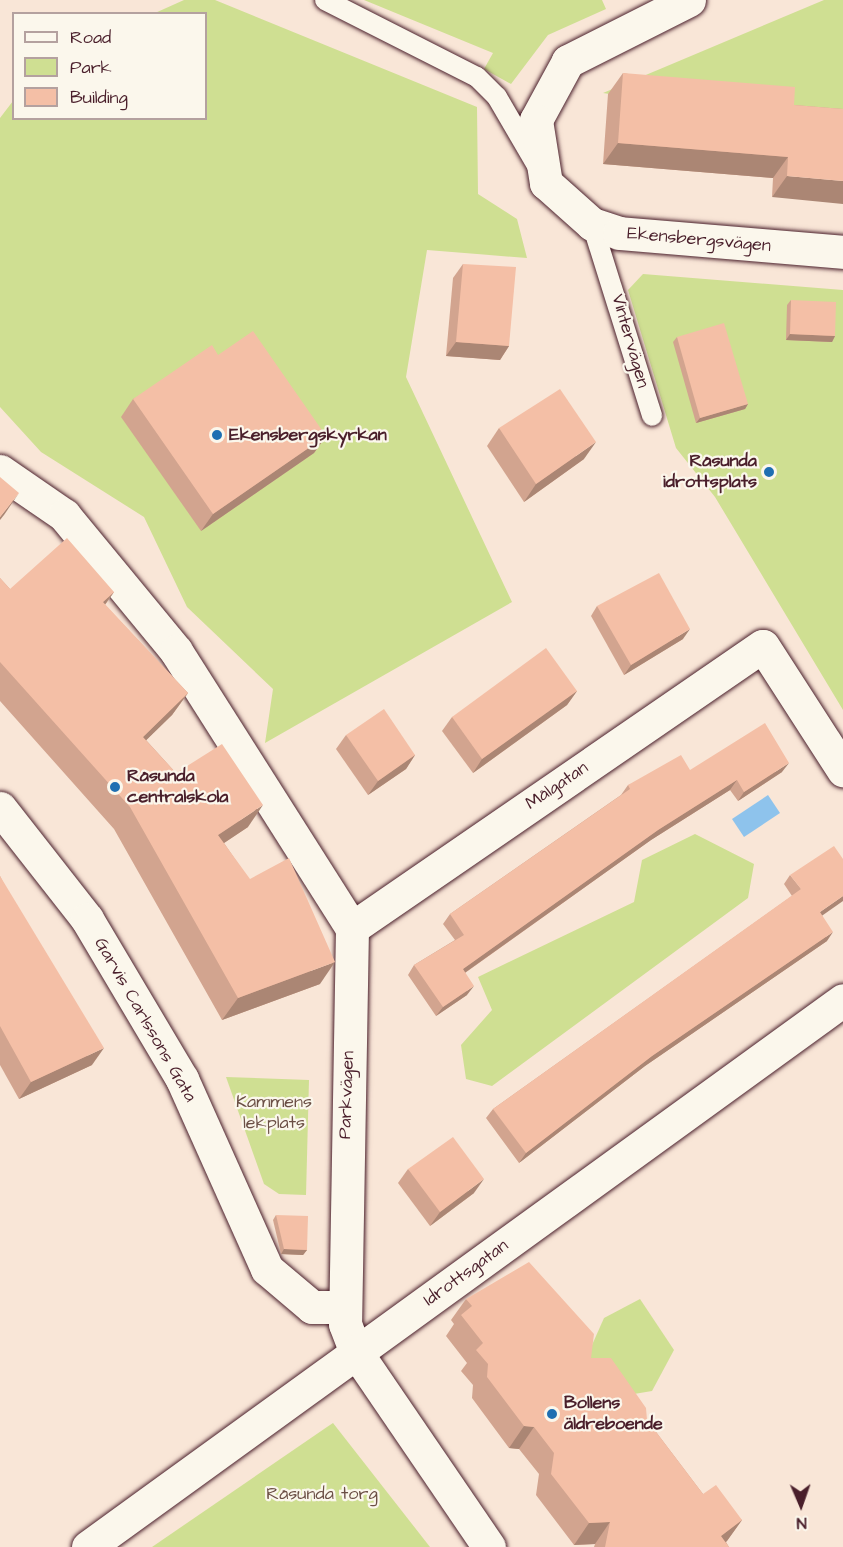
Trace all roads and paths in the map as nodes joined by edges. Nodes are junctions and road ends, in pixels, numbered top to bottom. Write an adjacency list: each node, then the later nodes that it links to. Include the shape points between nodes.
1 (325, 0): 3 (lane, Ekensbergsvägen, via 477,77 497,97)
2 (672, 3): 3 (street, via 568,61 536,120)
3 (546, 183): 4 (street, Ekensbergsvägen)
4 (592, 224): 5 (street, Ekensbergsvägen, via 640,237); 6 (lane, Vintervägen, via 609,266)
5 (843, 252)
6 (652, 417)
7 (0, 471): 10 (street, via 64,515 176,651)
8 (843, 770): 10 (street, Målgatan, via 763,646)
9 (0, 808): 12 (street, Garvis Carlssons Gata, via 87,919 182,1079 267,1269 312,1307)
10 (352, 928): 12 (street, Parkvägen)
11 (843, 1000): 13 (street, Idrottsgatan)
12 (341, 1307): 13 (street, Parkvägen)
13 (357, 1352): 14 (street, Idrottsgatan); 15 (street, Parkvägen)
14 (88, 1547)
15 (489, 1547)

